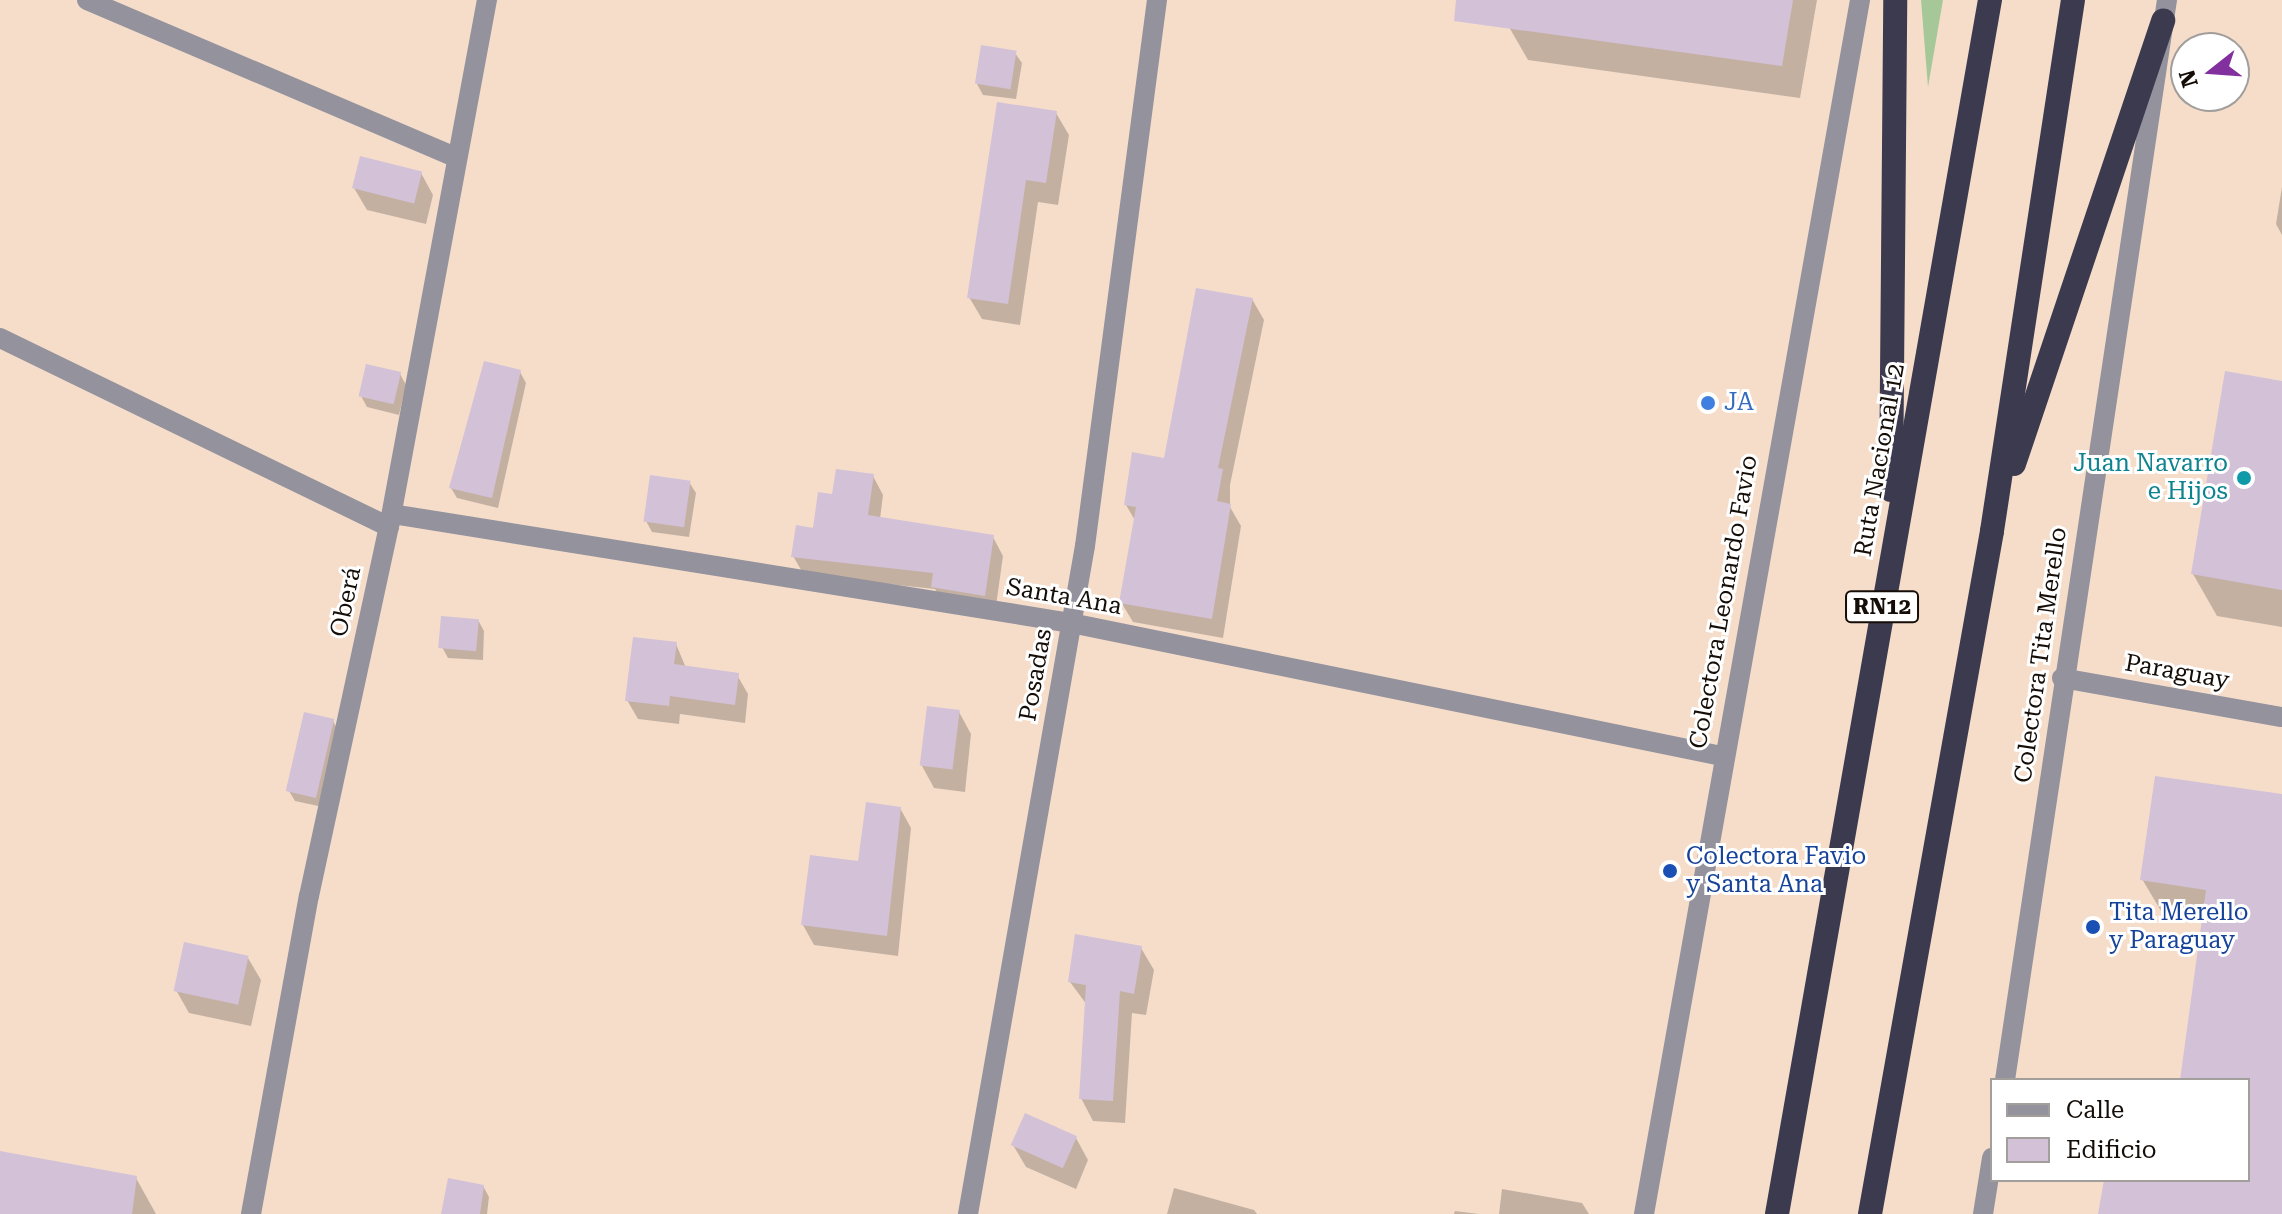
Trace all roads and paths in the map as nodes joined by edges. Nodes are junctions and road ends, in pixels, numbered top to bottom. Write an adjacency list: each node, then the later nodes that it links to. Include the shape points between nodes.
1 (87, 0): 9 (street)
2 (487, 0): 9 (street, Oberá)
3 (1157, 0): 14 (street, Posadas)
4 (1860, 0): 17 (street, Colectora Leonardo Favio)
5 (1895, 0): 13 (highway)
6 (1990, 0): 13 (highway, Ruta Nacional 12 / RN12)
7 (2073, 0): 12 (highway)
8 (2165, 10): 12 (highway); 15 (street, Colectora Tita Merello)
9 (457, 158): 11 (street, Oberá)
10 (0, 338): 11 (street, Santa Ana)
11 (390, 520): 14 (street, Santa Ana); 20 (street, Oberá, via 309,896)
12 (1992, 531): 24 (highway)
13 (1890, 561): 23 (highway, Ruta Nacional 12 / RN12)
14 (1071, 623): 17 (street, Santa Ana); 21 (street, Posadas)
15 (2062, 678): 16 (street, Paraguay); 18 (street, Colectora Tita Merello)
16 (2282, 717)
17 (1722, 756): 22 (street, Colectora Leonardo Favio)
18 (2005, 1078)
19 (1990, 1170): 25 (street)
20 (251, 1214)
21 (968, 1214)
22 (1644, 1214)
23 (1777, 1214)
24 (1870, 1214)
25 (1983, 1214)

